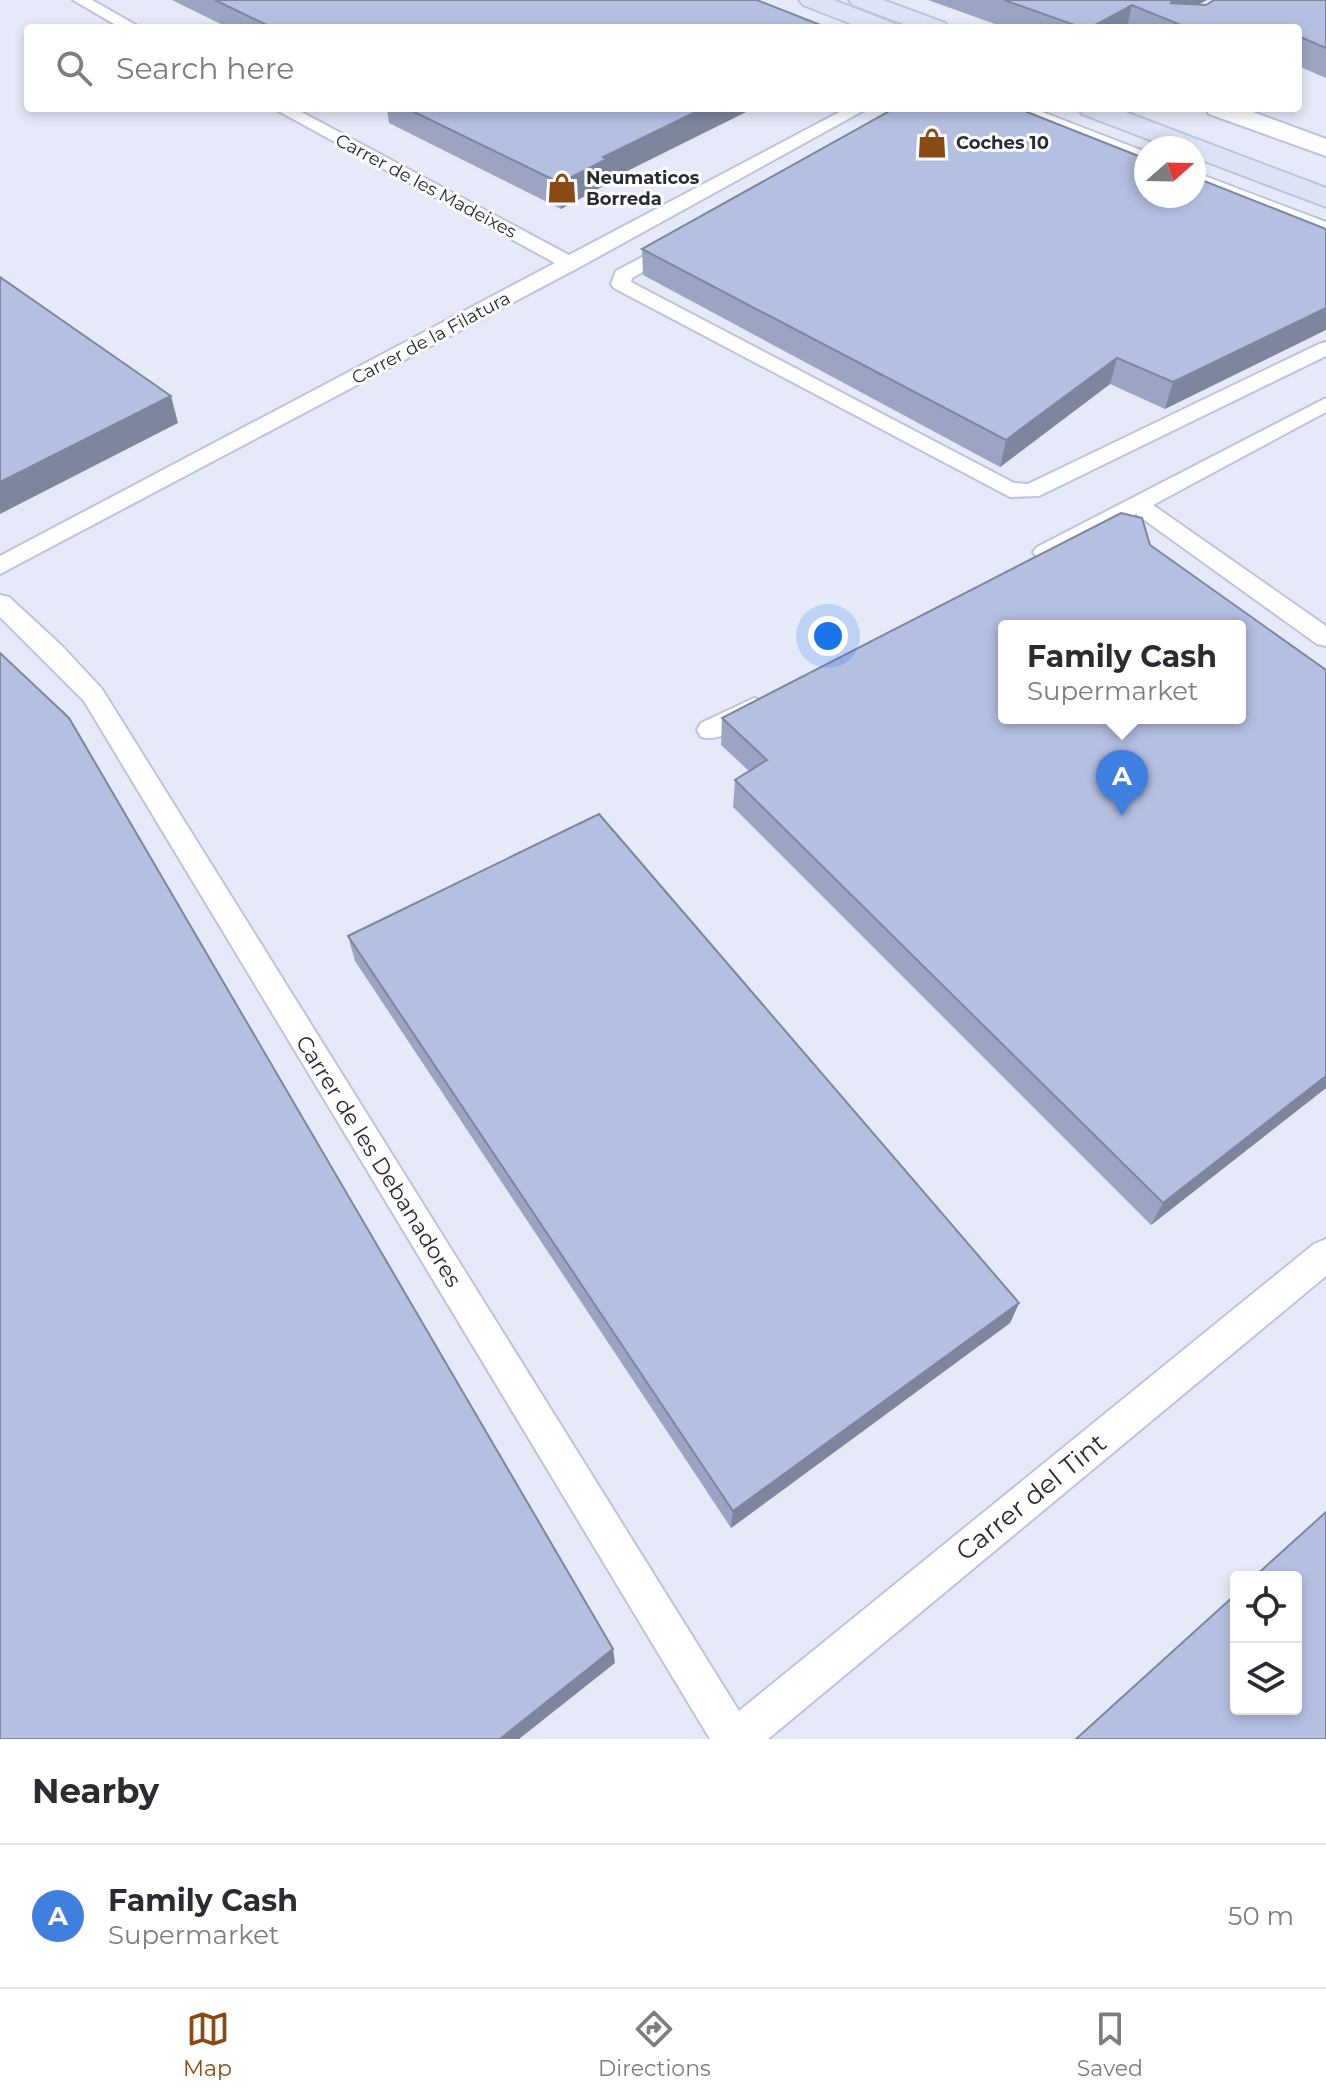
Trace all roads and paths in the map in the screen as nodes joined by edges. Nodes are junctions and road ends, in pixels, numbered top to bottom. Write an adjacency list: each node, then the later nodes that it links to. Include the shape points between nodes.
1 (81, 0): 4 (lane)
2 (811, 0): 5 (street)
3 (861, 0): 6 (street)
4 (126, 24)
5 (874, 24)
6 (925, 24)
7 (288, 112): 20 (lane, Carrer de les Madeixes)
8 (853, 112): 20 (lane, Carrer de la Filatura)
9 (1027, 112): 14 (lane)
10 (1101, 112): 17 (street)
11 (1160, 112): 15 (street)
12 (1229, 112): 13 (street)
13 (1326, 148)
14 (1134, 153)
15 (1326, 174)
16 (1206, 182): 18 (lane)
17 (1326, 198)
18 (1326, 228)
19 (692, 236): 21 (lane, via 623,275 621,284 1010,490 1031,491)
20 (571, 264): 25 (lane, Carrer de la Filatura)
21 (1326, 348)
22 (1326, 404): 23 (lane)
23 (1137, 504): 24 (lane); 27 (lane)
24 (1026, 562)
25 (0, 566)
26 (0, 603): 31 (lane, Carrer de les Debanadores, via 93,695)
27 (1326, 638)
28 (779, 694): 29 (lane)
29 (710, 730)
30 (1326, 1255): 31 (lane, Carrer del Tint)
31 (734, 1739)

